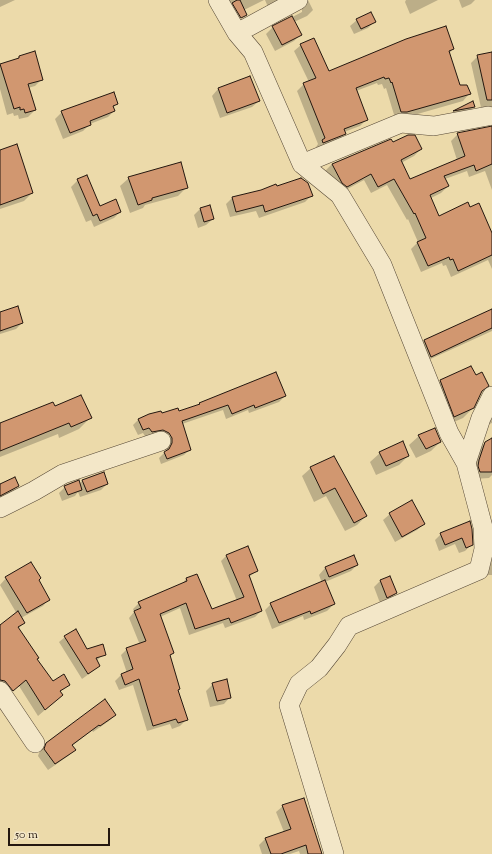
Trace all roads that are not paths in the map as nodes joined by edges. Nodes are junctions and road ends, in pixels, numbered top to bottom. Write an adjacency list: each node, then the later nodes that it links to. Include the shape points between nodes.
1 (218, 0): 3 (street)
2 (298, 0): 3 (street)
3 (237, 33): 5 (street, via 253,52)
4 (488, 116): 5 (street, via 434,126 401,123)
5 (302, 164): 8 (street, via 340,195 382,265 449,433)
6 (492, 396): 8 (street, via 481,418)
7 (161, 441): 9 (street, via 63,474)
8 (466, 463): 12 (street, via 483,527 484,549 479,570 349,626 319,668 300,684 288,705)
9 (0, 508)
10 (0, 691): 11 (street)
11 (35, 743)
12 (334, 854)

